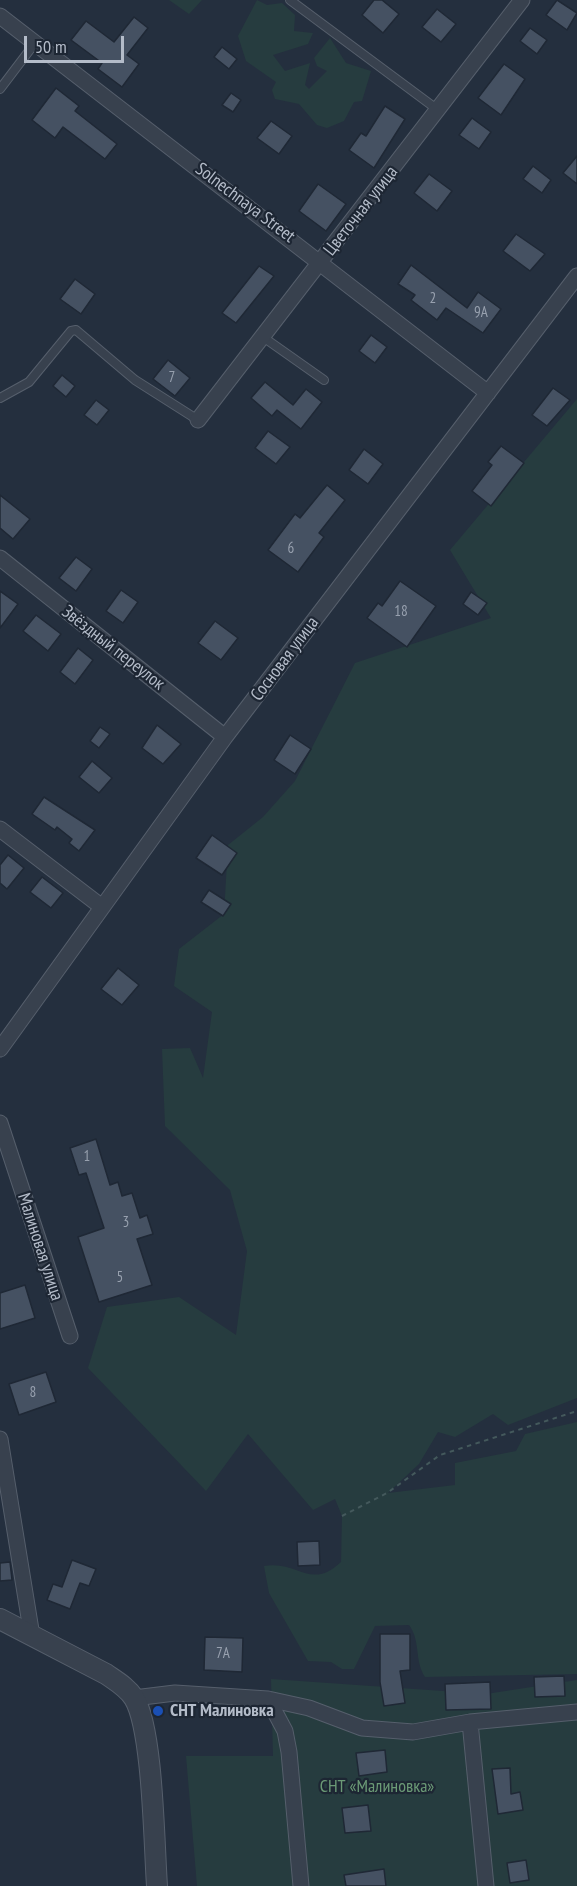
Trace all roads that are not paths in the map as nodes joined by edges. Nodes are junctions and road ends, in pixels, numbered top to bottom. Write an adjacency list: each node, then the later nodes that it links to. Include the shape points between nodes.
1 (290, 0): 6 (lane)
2 (522, 0): 6 (street, Цветочная улица)
3 (0, 16): 4 (street, Solnechnaya Street)
4 (35, 43): 5 (lane); 7 (street, Solnechnaya Street)
5 (0, 89)
6 (439, 110): 7 (street, Цветочная улица)
7 (321, 262): 9 (street, Цветочная улица); 11 (street, Solnechnaya Street)
8 (577, 276): 11 (street, Сосновая улица)
9 (263, 337): 10 (lane); 13 (street, Цветочная улица)
10 (324, 380)
11 (488, 393): 15 (street, Сосновая улица)
12 (0, 398): 13 (lane, via 28,382 76,330 135,380)
13 (198, 420)
14 (0, 558): 15 (street, Звёздный переулок)
15 (225, 737): 17 (street, Сосновая улица)
16 (0, 829): 17 (street)
17 (102, 907): 18 (street, Сосновая улица)
18 (0, 1048)
19 (0, 1123): 20 (street, Малиновая улица)
20 (70, 1336)
21 (0, 1439): 22 (street)
22 (5, 1496): 24 (street)
23 (0, 1619): 24 (street)
24 (32, 1636): 25 (street, via 106,1674)
25 (134, 1698): 26 (street, via 175,1694); 29 (street, via 146,1733)
26 (268, 1699): 28 (street, via 309,1708 362,1728 413,1732); 30 (street, via 285,1731 289,1752)
27 (577, 1712): 28 (street)
28 (470, 1722): 31 (street)
29 (157, 1886)
30 (301, 1886)
31 (486, 1886)

